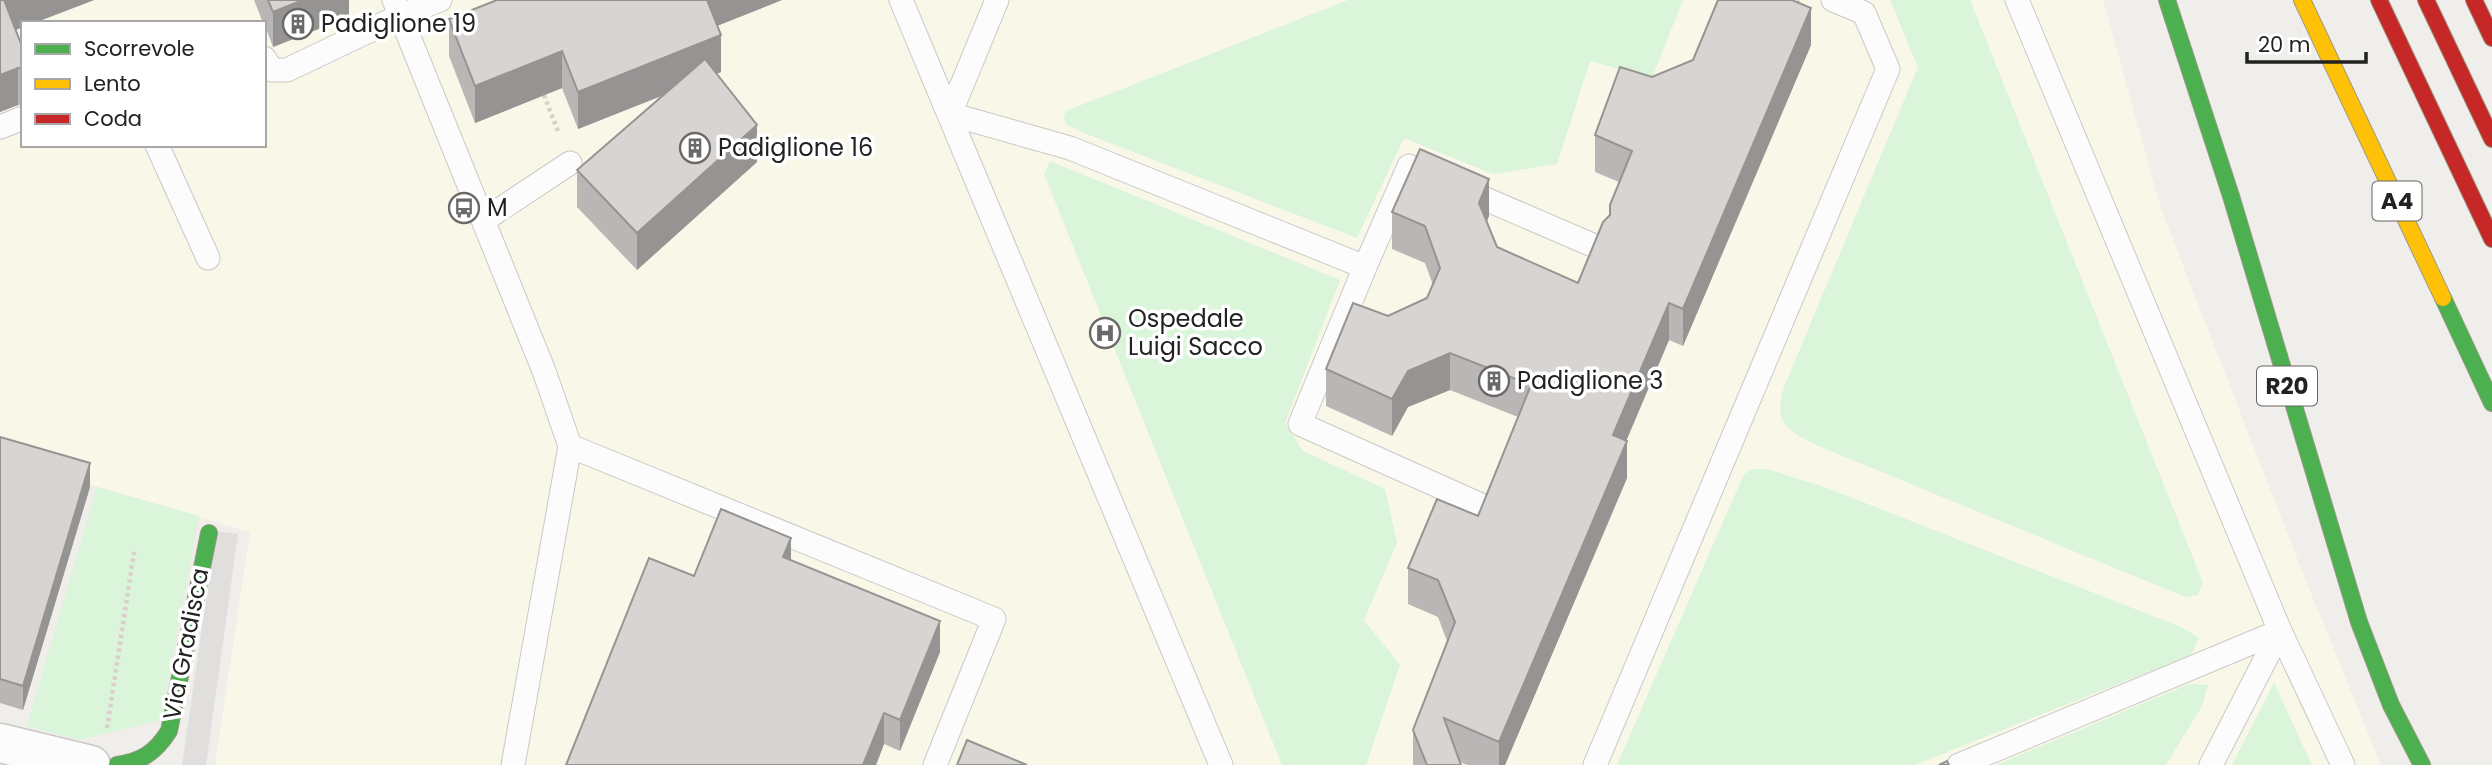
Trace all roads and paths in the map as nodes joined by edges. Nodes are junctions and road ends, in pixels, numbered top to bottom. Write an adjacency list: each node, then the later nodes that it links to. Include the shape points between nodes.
1 (440, 0): 11 (lane)
2 (901, 0): 16 (lane)
3 (997, 0): 16 (lane)
4 (1833, 0): 39 (lane, via 1864,13 1888,69)
5 (2017, 0): 32 (lane)
6 (2167, 0): 43 (main road, R20, via 2359,622 2391,705)
7 (2301, 0): 27 (main road, A4)
8 (2379, 0): 23 (main road)
9 (2427, 0): 19 (main road)
10 (2474, 0): 12 (main road)
11 (397, 8): 13 (lane, via 287,70 272,70); 22 (lane)
12 (2492, 38)
13 (266, 61)
14 (544, 95): 15 (path)
15 (551, 112)
16 (950, 114): 26 (lane, via 1070,148); 38 (lane)
17 (21, 119): 18 (lane)
18 (0, 127)
19 (2492, 139)
20 (158, 147): 25 (lane)
21 (570, 163): 22 (lane)
22 (484, 220): 28 (lane)
23 (2492, 239)
24 (1597, 247): 26 (lane, via 1409,166)
25 (208, 258)
26 (1365, 267): 29 (lane, via 1300,424)
27 (2492, 402)
28 (570, 446): 36 (lane); 37 (lane, via 994,619)
29 (1483, 506)
30 (208, 533): 35 (main road, Via Gradisca, via 169,731 144,760)
31 (134, 552): 34 (path)
32 (2280, 631): 40 (lane); 41 (lane); 42 (lane)
33 (0, 743): 34 (street)
34 (99, 749)
35 (117, 765)
36 (513, 765)
37 (935, 765)
38 (1220, 765)
39 (1595, 765)
40 (1959, 765)
41 (2211, 765)
42 (2343, 765)
43 (2422, 765)

